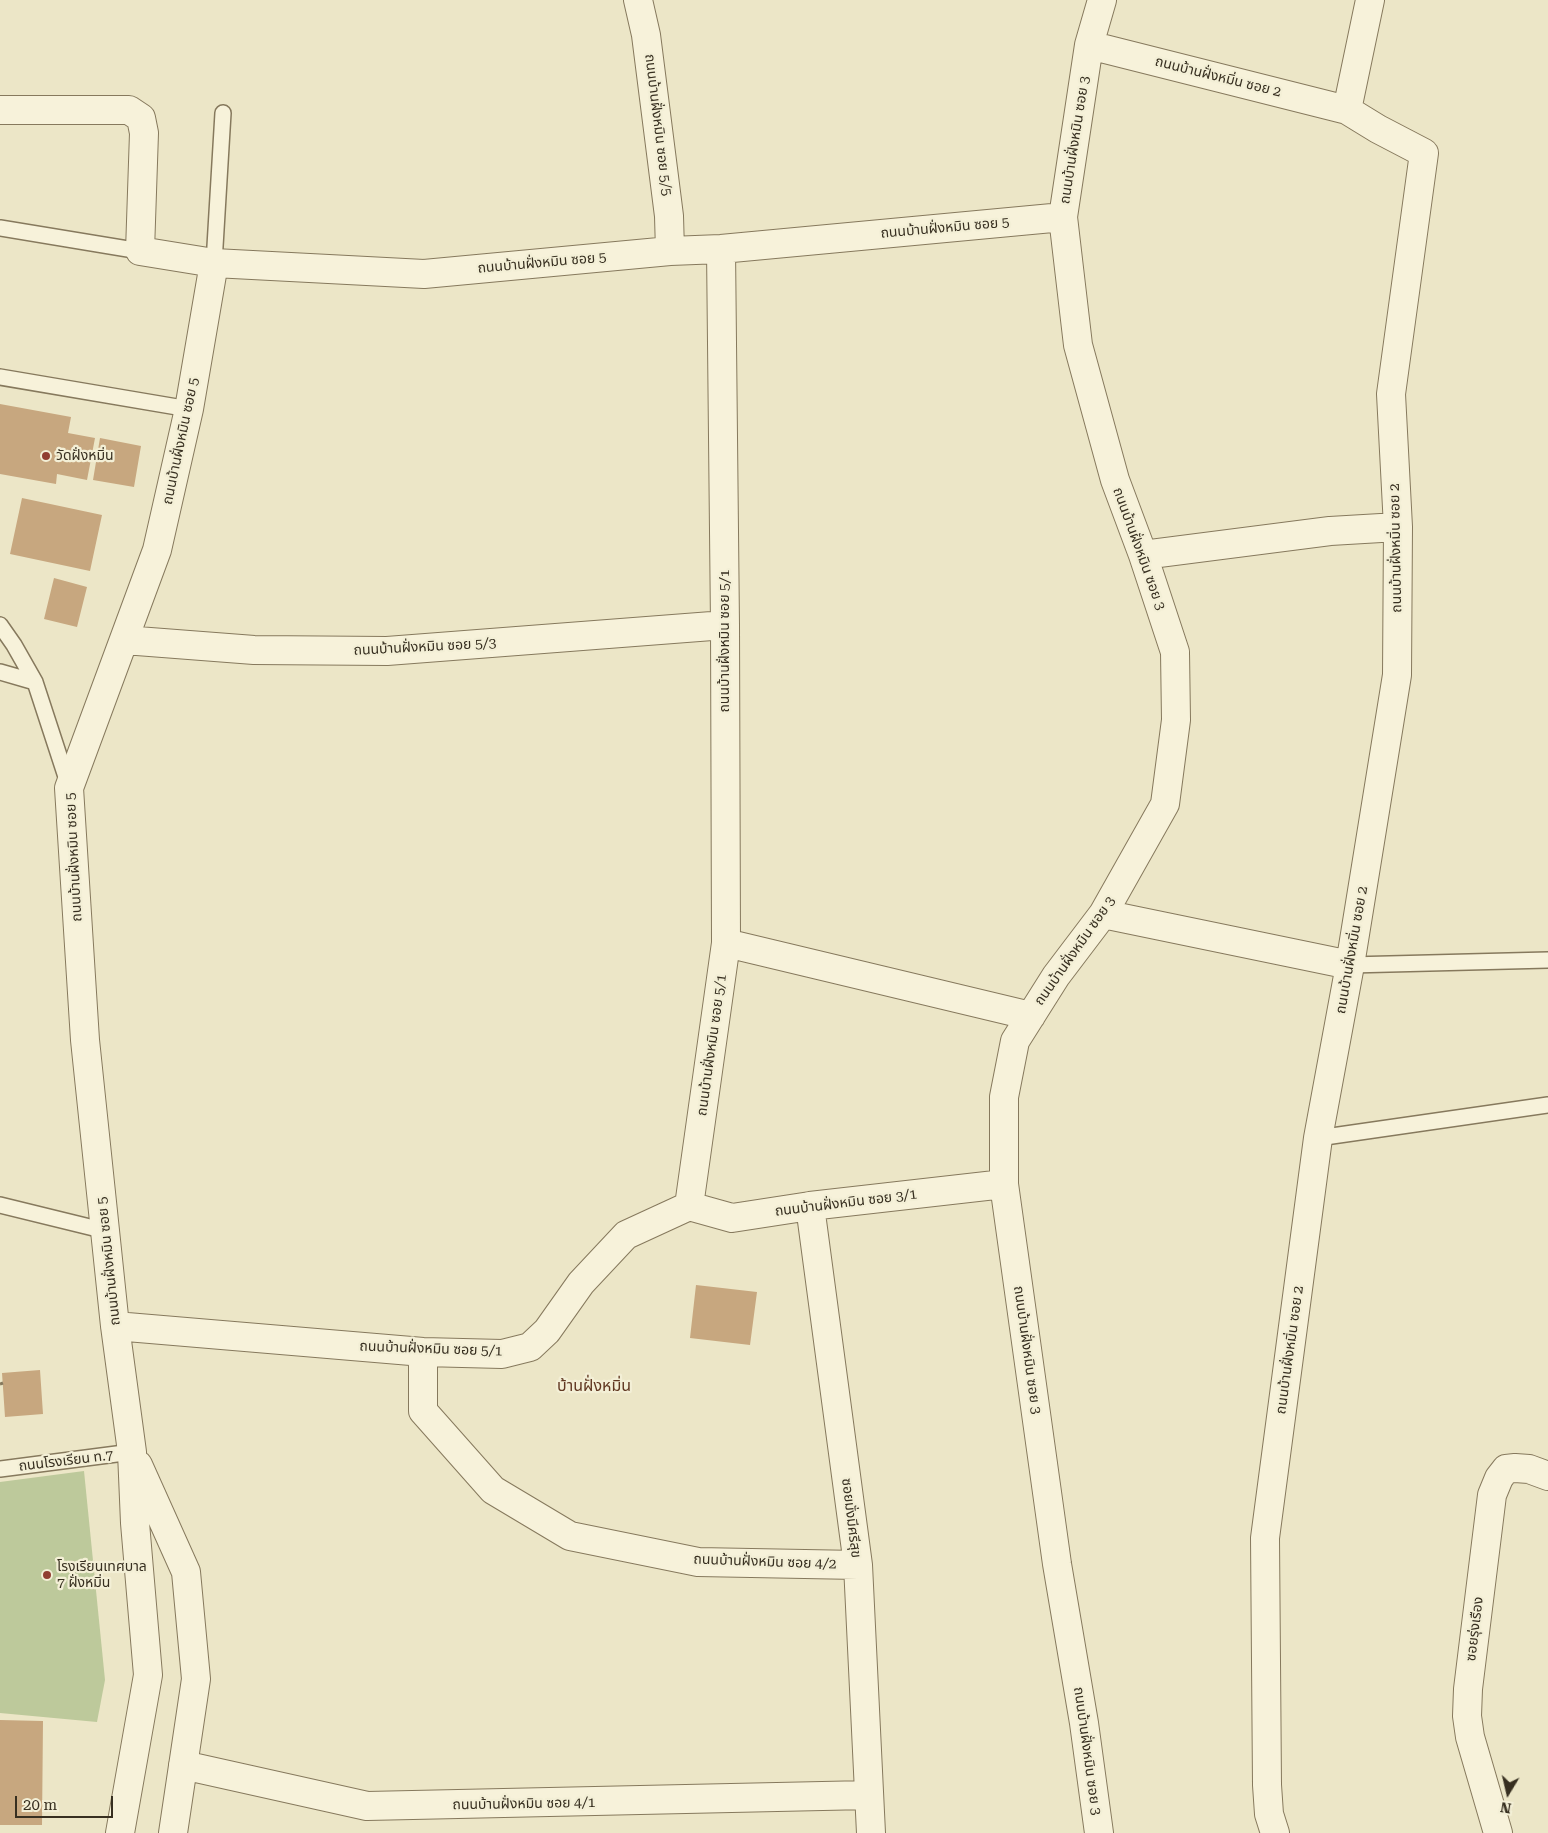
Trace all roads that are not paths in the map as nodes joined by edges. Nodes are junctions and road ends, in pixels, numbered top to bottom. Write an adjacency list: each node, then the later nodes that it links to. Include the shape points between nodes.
1 (638, 0): 11 (street, ถนนบ้านฝั่งหมิน ซอย 5/5, via 648,44 669,216)
2 (1102, 0): 4 (street, ถนนบ้านฝั่งหมิน ซอย 3)
3 (1370, 0): 6 (street)
4 (1089, 45): 6 (street, ถนนบ้านฝั่งหมิ่น ซอย 2); 8 (street, ถนนบ้านฝั่งหมิน ซอย 3)
5 (0, 110): 12 (street, via 129,110 141,118 144,133)
6 (1347, 110): 16 (street, ถนนบ้านฝั่งหมิ่น ซอย 2, via 1424,152 1391,394)
7 (224, 113): 13 (lane)
8 (1063, 217): 10 (street, ถนนบ้านฝั่งหมิน ซอย 5); 17 (street, ถนนบ้านฝั่งหมิน ซอย 3, via 1078,345 1115,480)
9 (0, 228): 12 (lane)
10 (721, 249): 11 (street, ถนนบ้านฝั่งหมิน ซอย 5); 19 (street, ถนนบ้านฝั่งหมิน ซอย 5/1)
11 (670, 250): 13 (street, ถนนบ้านฝั่งหมิน ซอย 5, via 424,274)
12 (140, 251): 13 (street)
13 (214, 263): 15 (street, ถนนบ้านฝั่งหมิน ซอย 5)
14 (0, 377): 15 (lane)
15 (189, 409): 20 (street, ถนนบ้านฝั่งหมิน ซอย 5, via 157,550)
16 (1398, 527): 17 (street, via 1330,530); 27 (street, ถนนบ้านฝั่งหมิ่น ซอย 2, via 1397,675)
17 (1143, 555): 24 (street, ถนนบ้านฝั่งหมิน ซอย 3, via 1175,652 1176,720 1165,804)
18 (0, 625): 22 (lane)
19 (725, 625): 20 (street, ถนนบ้านฝั่งหมิน ซอย 5/3, via 387,651 254,650); 25 (street, ถนนบ้านฝั่งหมิน ซอย 5/1)
20 (124, 640): 23 (street, ถนนบ้านฝั่งหมิน ซอย 5)
21 (0, 672): 22 (lane)
22 (35, 682): 23 (lane)
23 (69, 788): 35 (street, ถนนบ้านฝั่งหมิน ซอย 5, via 86,1040)
24 (1103, 914): 27 (street); 28 (street, ถนนบ้านฝั่งหมิน ซอย 3, via 1056,976)
25 (726, 943): 28 (street); 33 (street, ถนนบ้านฝั่งหมิน ซอย 5/1)
26 (1548, 960): 27 (lane)
27 (1350, 965): 30 (street, ถนนบ้านฝั่งหมิ่น ซอย 2)
28 (1031, 1016): 31 (street, ถนนบ้านฝั่งหมิน ซอย 3, via 1015,1041 1004,1097)
29 (1548, 1105): 30 (lane)
30 (1318, 1138): 48 (street, ถนนบ้านฝั่งหมิ่น ซอย 2, via 1265,1538 1266,1785)
31 (1004, 1184): 34 (street, ถนนบ้านฝั่งหมิน ซอย 3/1); 47 (street, ถนนบ้านฝั่งหมิน ซอย 3, via 1057,1564)
32 (0, 1205): 35 (lane)
33 (689, 1206): 34 (street, ถนนบ้านฝั่งหมิน ซอย 3/1, via 732,1218); 37 (street, ถนนบ้านฝั่งหมิน ซอย 5/1, via 626,1235 580,1283 547,1331 530,1347 502,1354)
34 (810, 1206): 41 (street, ซอยมั่งมีศรีสุข)
35 (106, 1231): 36 (street, ถนนบ้านฝั่งหมิน ซอย 5)
36 (115, 1326): 37 (street, ถนนบ้านฝั่งหมิน ซอย 5/1); 38 (street, ถนนบ้านฝั่งหมิน ซอย 5)
37 (423, 1352): 41 (street, ถนนบ้านฝั่งหมิน ซอย 4/2, via 423,1412 493,1490 570,1536 698,1562)
38 (132, 1452): 39 (lane, ถนนโรงเรียน ท.7); 42 (street, ถนนบ้านฝั่งหมิน ซอย 5, via 186,1572 196,1679); 44 (street, ถนนบ้านฝั่งหมิน ซอย 5, via 134,1523 148,1675)
39 (0, 1469)
40 (1548, 1476): 49 (street, ซอยรุ่งเรือง, via 1529,1469 1506,1470 1492,1495 1467,1716)
41 (858, 1566): 43 (street, ซอยมั่งมีศรีสุข)
42 (184, 1765): 43 (street, ถนนบ้านฝั่งหมิน ซอย 4/1, via 367,1806); 45 (street, ถนนบ้านฝั่งหมิน ซอย 5)
43 (868, 1796): 46 (street, ซอยมั่งมีศรีสุข)
44 (120, 1833)
45 (173, 1833)
46 (871, 1833)
47 (1099, 1833)
48 (1274, 1833)
49 (1498, 1833)

